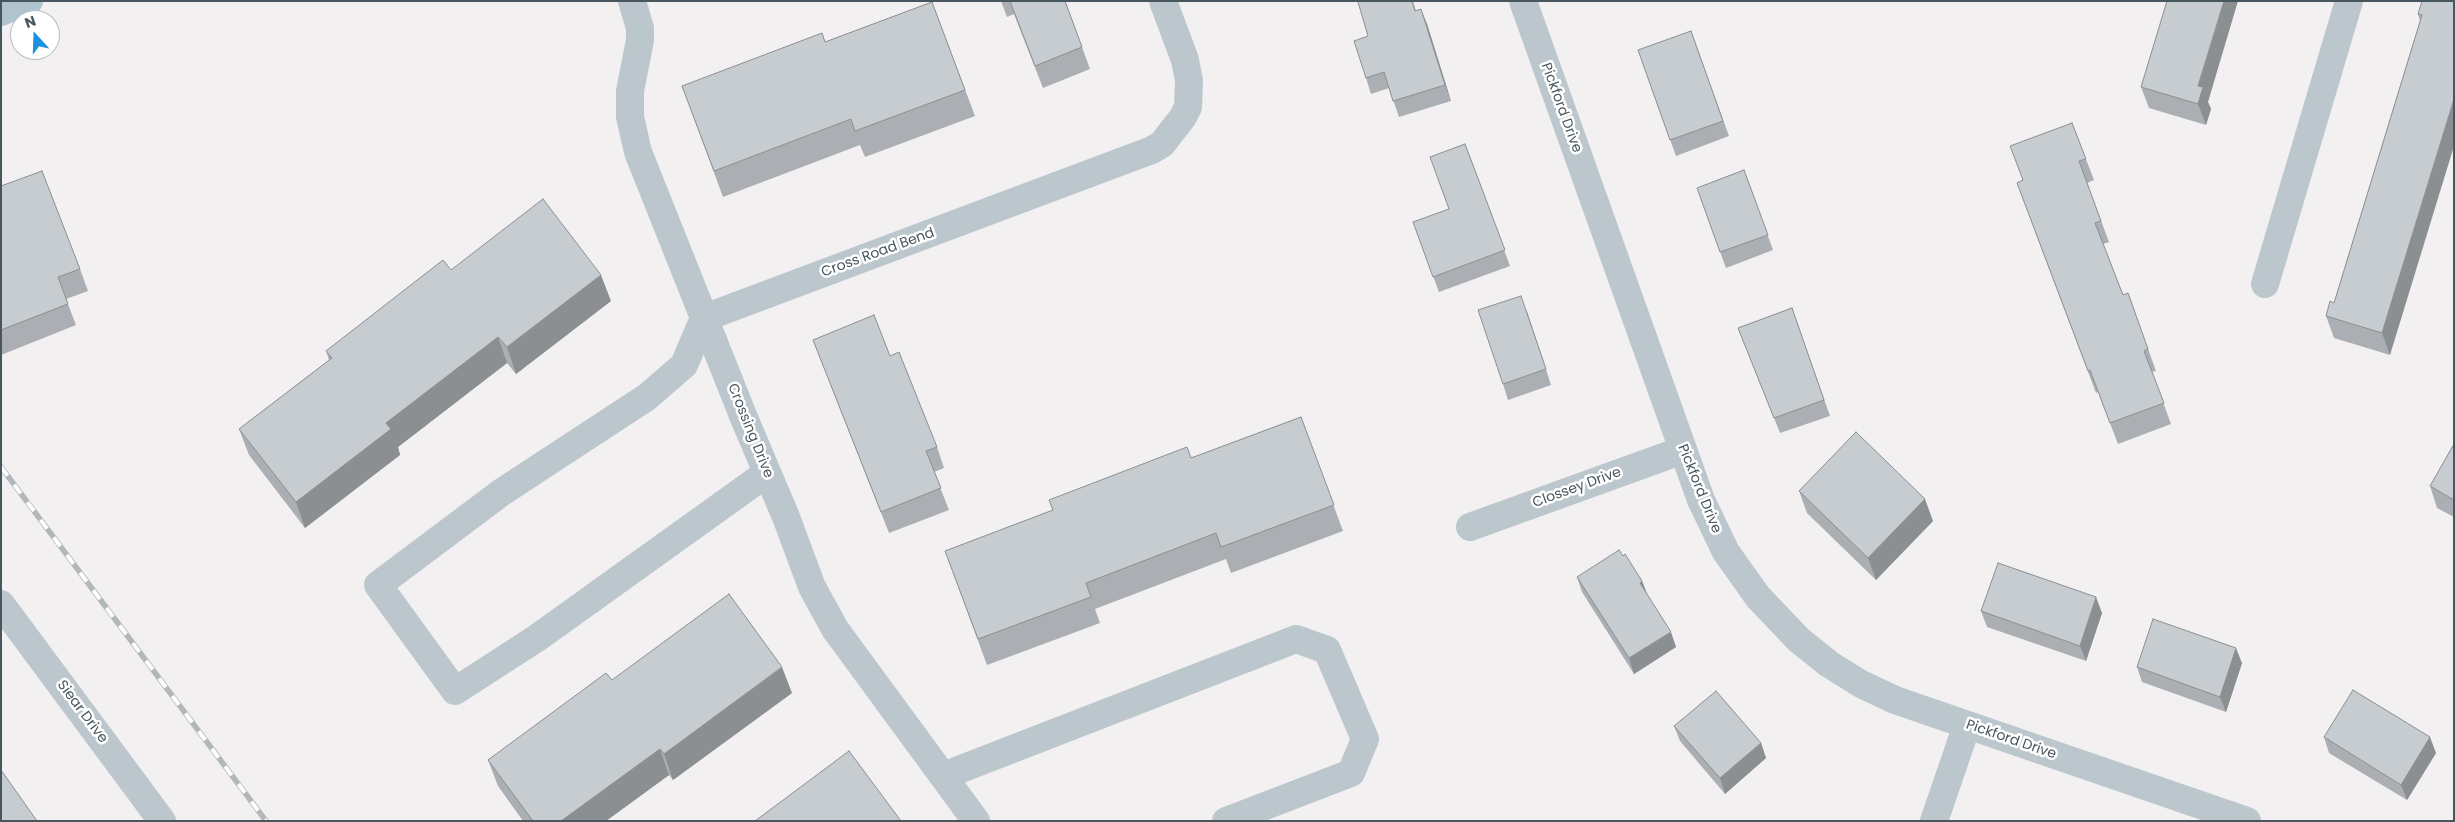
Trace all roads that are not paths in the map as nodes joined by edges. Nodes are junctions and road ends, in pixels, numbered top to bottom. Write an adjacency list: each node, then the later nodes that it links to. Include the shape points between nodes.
1 (29, 1): 6 (main road)
2 (632, 1): 8 (street, Crossing Drive, via 640,40 630,91 631,126 638,152)
3 (1163, 1): 8 (street, Cross Road Bend, via 1185,60 1189,81 1184,117 1162,144)
4 (1523, 1): 9 (street, Pickford Drive)
5 (2350, 1): 7 (street)
6 (1, 12)
7 (2266, 284)
8 (704, 318): 10 (street, Crossing Drive); 10 (street, via 684,365 648,397 502,492 378,585 455,691 537,638)
9 (1683, 450): 11 (street, Clossey Drive); 13 (street, Pickford Drive, via 1701,500 1726,552 1758,597 1784,626 1829,664 1861,684 1912,707)
10 (767, 473): 14 (street, Crossing Drive, via 824,611)
11 (1470, 527)
12 (1, 604): 15 (street, Siear Drive)
13 (1967, 725): 18 (street); 19 (street, Pickford Drive)
14 (943, 776): 16 (street, Crossing Drive); 17 (street, via 1296,639 1327,650 1365,739 1351,773)
15 (162, 821)
16 (976, 821)
17 (1226, 821)
18 (1934, 821)
19 (2247, 821)

